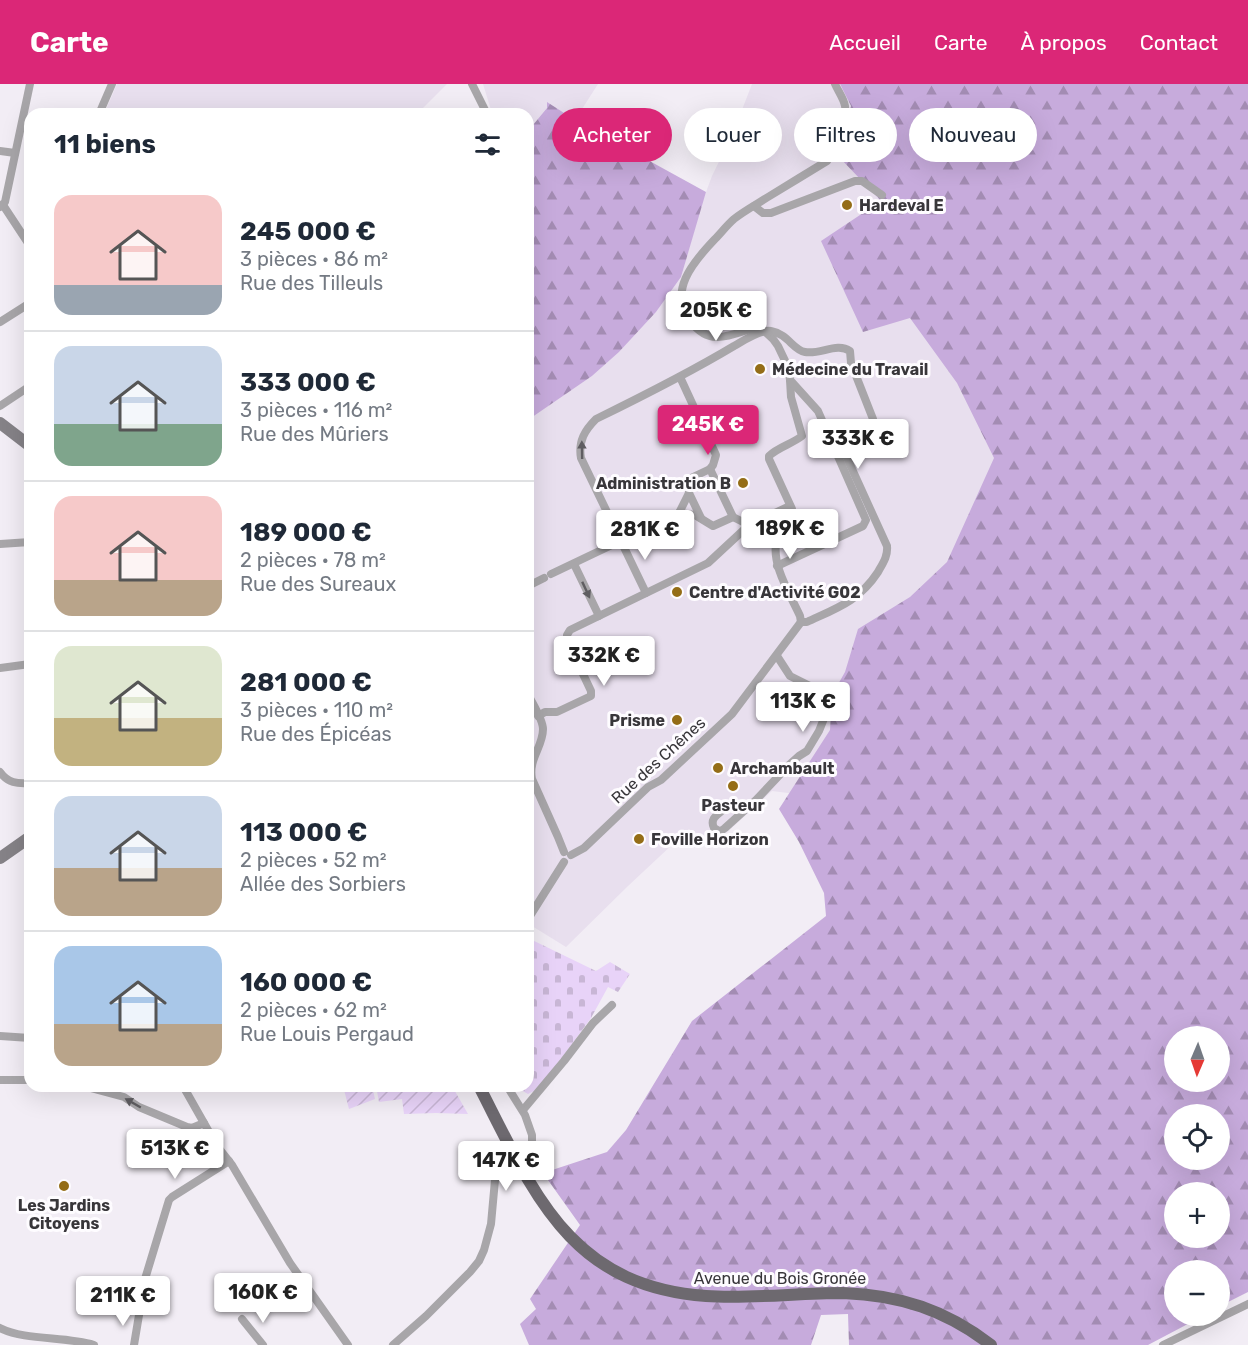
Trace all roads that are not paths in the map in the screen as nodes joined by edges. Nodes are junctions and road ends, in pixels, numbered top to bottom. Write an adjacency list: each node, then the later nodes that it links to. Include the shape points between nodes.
1 (30, 84): 5 (street)
2 (112, 84): 6 (street)
3 (472, 84): 7 (street)
4 (835, 84): 13 (street, via 846,112 832,154 827,161)
5 (25, 108)
6 (102, 108)
7 (484, 108)
8 (24, 112): 10 (street)
9 (0, 151): 10 (street)
10 (15, 153): 12 (street)
11 (882, 195): 13 (street, via 862,181 855,181 771,213 763,213)
12 (2, 206): 14 (street)
13 (754, 206): 17 (street, via 734,219 707,247 687,274 681,298 684,312 703,334 720,338 757,327)
14 (24, 237)
15 (24, 307): 16 (street)
16 (0, 322)
17 (765, 331): 18 (street); 19 (street, via 778,346); 39 (street, via 781,334 802,352 837,348 850,351 873,419 870,425 844,436 841,442 888,554 870,583 848,603)
18 (680, 377): 24 (street, via 716,455); 31 (street, one-way to 18, via 581,458 582,436 596,419)
19 (790, 380): 26 (street, via 802,436 769,456); 35 (street, via 818,411 866,520 863,526)
20 (24, 390): 21 (street)
21 (0, 406)
22 (0, 423): 23 (main road)
23 (24, 441)
24 (710, 469): 25 (street, via 691,478); 28 (street)
25 (689, 493): 27 (street); 29 (street)
26 (790, 506): 30 (street); 35 (street, via 792,513 776,543)
27 (679, 513): 29 (street); 31 (street)
28 (733, 517): 29 (street, via 713,526); 30 (street)
29 (701, 519)
30 (746, 528): 37 (street, via 708,563)
31 (621, 541): 34 (street); 37 (street)
32 (24, 543): 33 (street)
33 (0, 544)
34 (574, 564): 36 (street); 38 (street, one-way to 38)
35 (777, 566): 39 (street)
36 (534, 583)
37 (646, 593): 38 (street)
38 (599, 616): 44 (street, via 570,630 566,638 591,696)
39 (801, 622): 40 (street, Rue des Chênes)
40 (777, 656): 49 (street, via 790,676 822,692 825,716 807,751 723,831 718,831 712,821); 51 (street, Rue des Chênes, via 732,714 584,848)
41 (24, 665): 42 (street)
42 (0, 668)
43 (534, 707): 44 (street)
44 (538, 716): 45 (street, via 543,732)
45 (534, 757)
46 (0, 772): 48 (street, via 7,780)
47 (534, 783): 51 (street)
48 (24, 784)
49 (725, 808)
50 (24, 841): 52 (main road)
51 (567, 853): 53 (street, Rue des Chênes, via 570,861 564,862)
52 (0, 858)
53 (534, 910)
54 (612, 1005): 64 (street)
55 (0, 1036): 56 (street)
56 (24, 1038)
57 (0, 1080): 58 (street)
58 (24, 1080)
59 (105, 1092): 65 (street, one-way to 59, via 187,1127)
60 (186, 1092): 65 (street)
61 (476, 1092): 66 (main road, Avenue du Bois Gronée)
62 (482, 1092): 66 (main road, Avenue du Bois Gronée)
63 (511, 1092): 64 (street)
64 (523, 1110): 76 (street, via 532,1143 500,1165 491,1224 481,1257)
65 (204, 1123): 67 (street)
66 (508, 1149): 68 (main road, Avenue du Bois Gronée)
67 (229, 1161): 73 (street, via 169,1200 145,1280); 75 (street, via 290,1263)
68 (517, 1165): 77 (main road, Avenue du Bois Gronée, via 541,1213 569,1245 602,1270 643,1290 708,1302 837,1298 879,1302 932,1316); 78 (main road, Avenue du Bois Gronée, via 553,1219 573,1240 602,1263 640,1283 708,1296 862,1293 890,1297 944,1315)
69 (1248, 1304): 79 (street)
70 (242, 1319): 74 (street)
71 (3, 1329): 72 (street, via 14,1334)
72 (94, 1345)
73 (134, 1345)
74 (263, 1345)
75 (348, 1345)
76 (393, 1345)
77 (982, 1345)
78 (991, 1345)
79 (1163, 1345)

